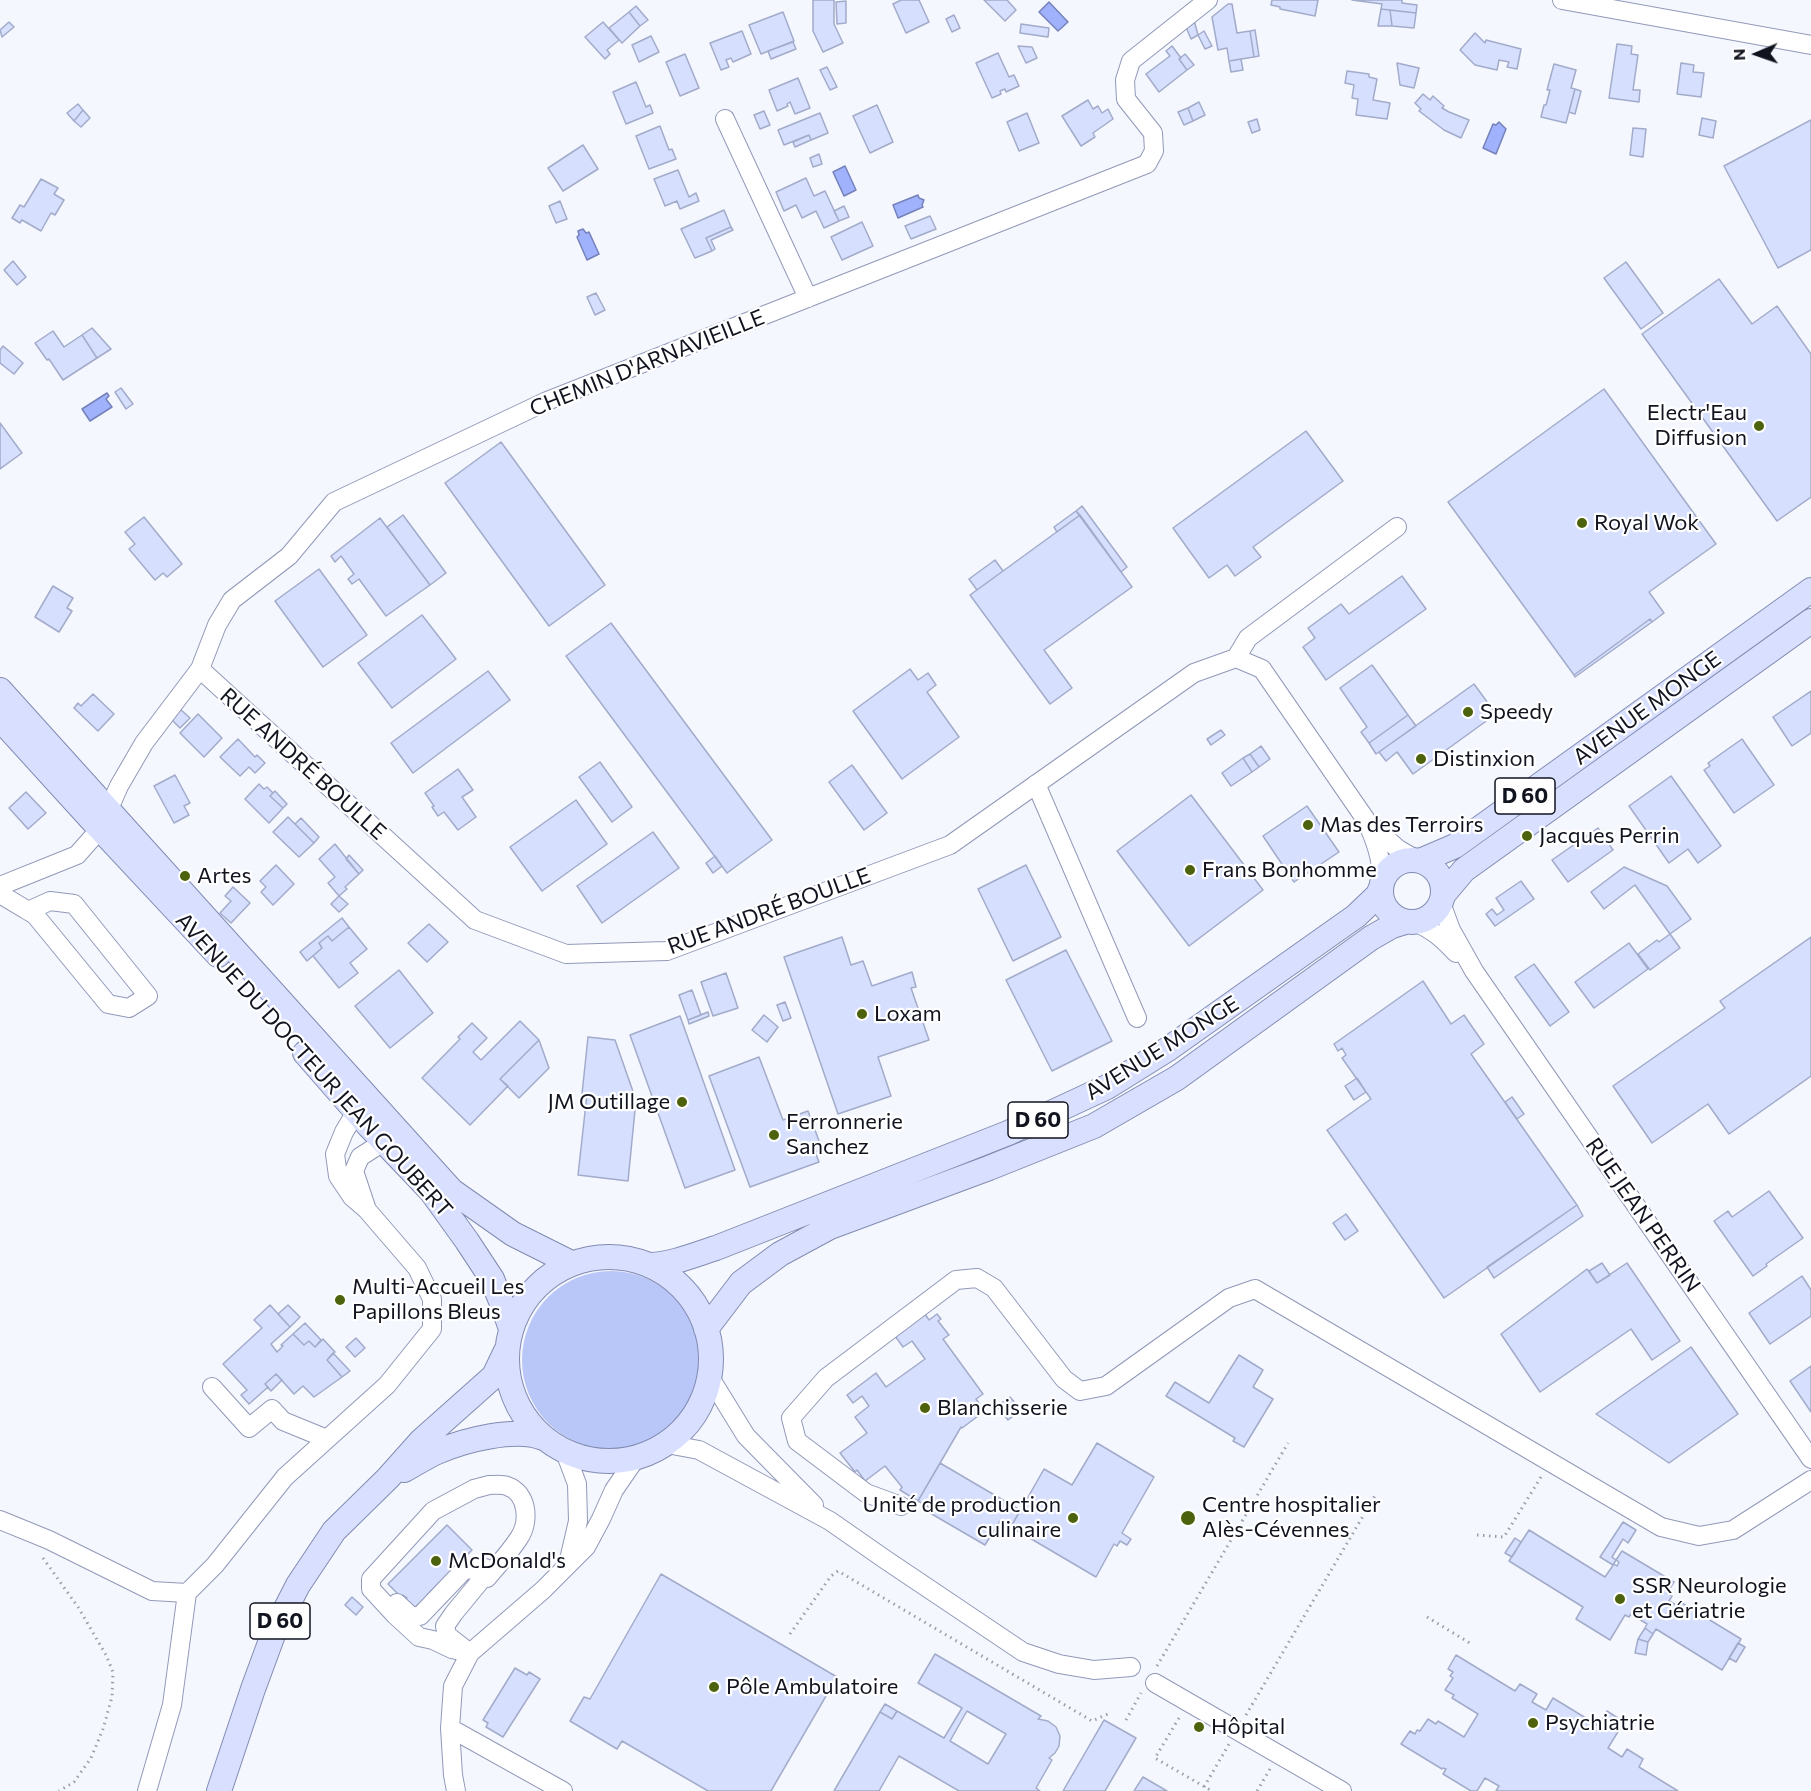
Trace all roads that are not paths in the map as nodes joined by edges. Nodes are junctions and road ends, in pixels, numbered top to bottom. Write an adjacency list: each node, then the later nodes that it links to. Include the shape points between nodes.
1 (1208, 0): 5 (street, CHEMIN D'ARNAVIEILLE, via 1131,61 1125,80 1126,99 1153,133 1154,151 1147,164)
2 (1562, 0): 3 (street)
3 (1811, 45)
4 (725, 119): 5 (street)
5 (808, 298): 10 (street, CHEMIN D'ARNAVIEILLE, via 548,401 334,502 289,556 232,600)
6 (1397, 527): 9 (street, via 1248,638)
7 (1811, 590): 16 (main road, AVENUE MONGE / D 60, via 1455,846)
8 (1811, 621): 20 (main road, AVENUE MONGE / D 60, via 1464,870)
9 (1236, 658): 13 (street, RUE ANDRÉ BOULLE, via 1194,673); 15 (street, via 1262,669)
10 (200, 669): 13 (street, RUE ANDRÉ BOULLE, via 475,920 566,954 667,951 950,845); 14 (street, CHEMIN D'ARNAVIEILLE, via 144,743)
11 (0, 690): 14 (main road)
12 (0, 718): 14 (main road)
13 (1036, 784): 24 (street)
14 (100, 819): 18 (street, CHEMIN D'ARNAVIEILLE, via 77,855); 25 (main road, AVENUE DU DOCTEUR JEAN GOUBERT); 26 (main road, AVENUE DU DOCTEUR JEAN GOUBERT)
15 (1365, 820): 16 (street, via 1398,849); 17 (street, via 1377,843)
16 (1418, 860): 17 (main road, via 1395,864); 20 (main road, via 1440,877)
17 (1381, 885): 22 (main road, via 1387,910 1395,918); 29 (main road, AVENUE MONGE / D 60, via 1378,895 1356,916 1168,1050 1107,1087 1008,1134 716,1248)
18 (0, 886)
19 (0, 894): 21 (street)
20 (1442, 899): 22 (main road, via 1430,916); 23 (street, RUE JEAN PERRIN, via 1450,930)
21 (28, 911): 21 (street, via 108,1004 129,1008 148,996 74,904 50,901)
22 (1410, 922): 23 (street, RUE JEAN PERRIN, via 1429,928); 30 (main road, AVENUE MONGE / D 60, via 1392,926 1371,938 1177,1078 1094,1126 830,1227 780,1254 741,1283)
23 (1474, 971): 39 (street, RUE JEAN PERRIN)
24 (1137, 1018)
25 (356, 1112): 26 (main road, AVENUE DU DOCTEUR JEAN GOUBERT); 27 (street, via 335,1154 338,1176)
26 (392, 1137): 27 (street, via 360,1157 354,1171); 28 (main road, AVENUE DU DOCTEUR JEAN GOUBERT, via 452,1191 513,1234); 31 (main road, AVENUE DU DOCTEUR JEAN GOUBERT, via 492,1279 503,1306)
27 (366, 1210): 35 (street, via 417,1268 432,1299 432,1329 387,1385)
28 (571, 1263): 29 (main road, via 606,1257); 31 (main road, via 545,1279 524,1301)
29 (650, 1265): 30 (main road, via 685,1291)
30 (706, 1329): 32 (main road)
31 (508, 1340): 34 (main road, via 507,1376 514,1399); 40 (main road, D 60, via 494,1376 421,1441)
32 (709, 1376): 36 (main road, via 701,1402 687,1425); 44 (street, via 746,1436)
33 (212, 1387): 35 (street, via 249,1428 272,1409 283,1421)
34 (543, 1438): 37 (main road); 40 (main road, D 60, via 532,1434 484,1437 437,1452)
35 (327, 1439): 47 (street, via 285,1477 215,1565)
36 (667, 1444): 38 (main road); 44 (street, via 699,1450)
37 (565, 1452): 38 (main road, via 600,1461); 45 (street, via 577,1484 578,1521)
38 (636, 1458): 45 (street, via 614,1490 586,1547)
39 (1811, 1459)
40 (388, 1478): 53 (main road, D 60, via 334,1531 298,1586 274,1632 252,1689)
41 (1811, 1480): 42 (street, via 1733,1530 1699,1536 1661,1527 1255,1289 1228,1298 1106,1386 1080,1391 1064,1379 994,1288 977,1278 956,1280 826,1378 791,1418 798,1441 866,1493)
42 (901, 1506)
43 (0, 1520): 47 (street, via 152,1591)
44 (830, 1521): 49 (street, via 1023,1652 1094,1670)
45 (568, 1564): 48 (street)
46 (484, 1574): 46 (street, via 515,1531 516,1512 508,1500 493,1496 439,1517 382,1585 411,1616 420,1616 464,1570); 48 (street, via 445,1626 447,1635); 48 (street, via 487,1578 523,1531 526,1511 522,1499 508,1486 474,1489 433,1511 370,1584 395,1616 419,1637)
47 (187, 1593): 52 (street, via 172,1705)
48 (470, 1653): 51 (street, via 453,1686)
49 (1131, 1667)
50 (1151, 1681): 56 (street)
51 (450, 1728): 54 (street); 55 (street)
52 (147, 1791)
53 (219, 1791)
54 (456, 1791)
55 (563, 1791)
56 (1342, 1791)

